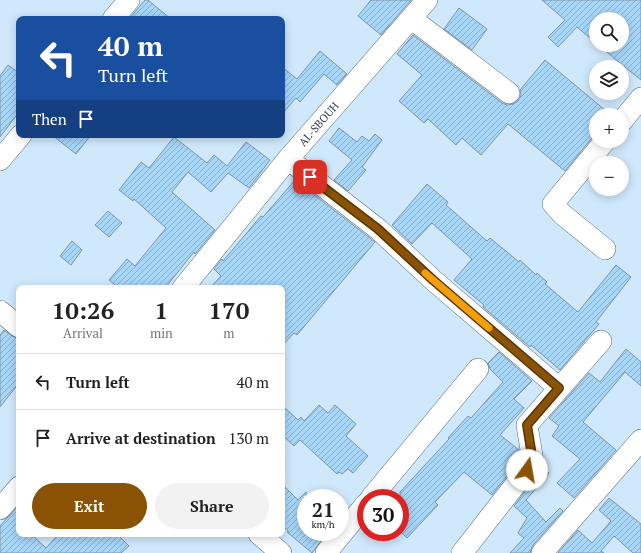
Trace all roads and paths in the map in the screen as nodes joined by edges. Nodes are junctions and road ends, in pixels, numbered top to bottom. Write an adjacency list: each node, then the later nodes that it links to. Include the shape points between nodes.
1 (129, 0): 3 (street)
2 (427, 0): 4 (street, AL-SBOUH)
3 (116, 16)
4 (412, 19): 5 (street); 10 (street, AL-SBOUH)
5 (509, 93)
6 (641, 98): 7 (street)
7 (629, 113)
8 (18, 138): 11 (street)
9 (599, 148): 12 (street, via 553,204)
10 (288, 159): 13 (street, AL-SBOUH); 18 (street, via 378,229 433,280)
11 (0, 160)
12 (604, 249)
13 (185, 285)
14 (0, 311): 15 (street)
15 (16, 324)
16 (601, 340): 18 (street)
17 (478, 369): 20 (street)
18 (559, 388): 27 (street, via 527,425 533,462)
19 (641, 440): 28 (street)
20 (378, 489)
21 (16, 490): 22 (street)
22 (0, 509)
23 (357, 515): 26 (street)
24 (262, 537): 25 (street)
25 (281, 553)
26 (326, 553)
27 (462, 553)
28 (542, 553)

